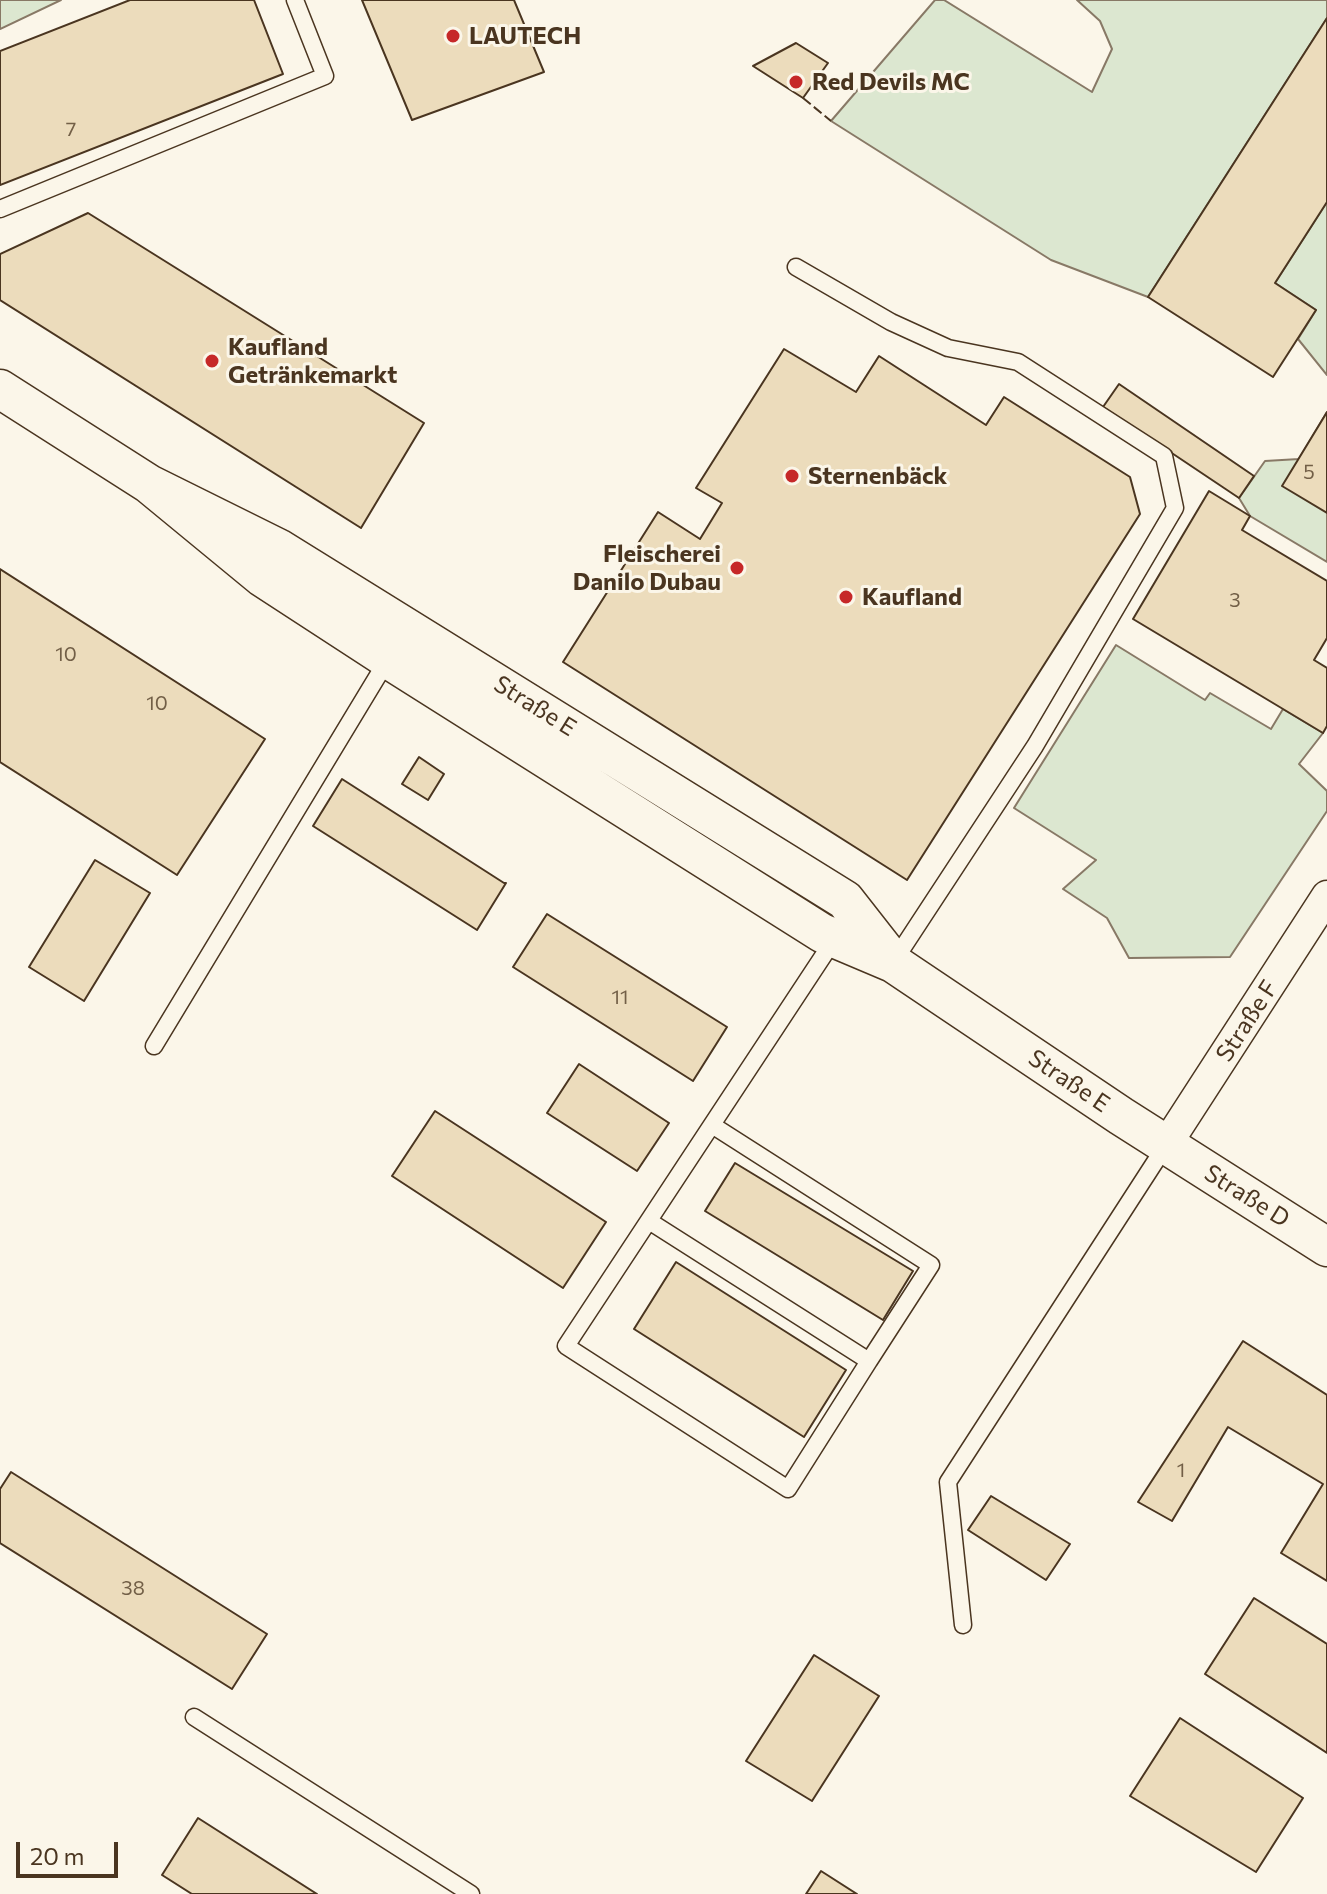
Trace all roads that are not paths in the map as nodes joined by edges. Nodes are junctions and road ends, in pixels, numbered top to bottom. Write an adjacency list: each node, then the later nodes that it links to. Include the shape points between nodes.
1 (295, 0): 2 (lane, via 325,76)
2 (0, 209)
3 (796, 267): 9 (lane, via 948,348 1018,362 1164,456 1175,508 1035,746)
4 (0, 389): 5 (street, Straße E)
5 (149, 484): 6 (street, Straße E, via 262,577); 9 (street, Straße E, via 278,548 845,900)
6 (388, 659): 8 (street, Straße E); 10 (lane)
7 (1327, 896): 12 (street, Straße F)
8 (835, 938): 9 (street, Straße E); 11 (lane)
9 (893, 963): 12 (street, Straße E)
10 (154, 1046)
11 (712, 1125): 13 (lane); 15 (lane, via 931,1265)
12 (1166, 1145): 14 (street, Straße D); 16 (lane, via 948,1482)
13 (649, 1221): 15 (lane); 15 (lane, via 566,1346 788,1489)
14 (1327, 1247)
15 (869, 1361)
16 (963, 1625)
17 (194, 1717): 18 (lane)
18 (471, 1894)

